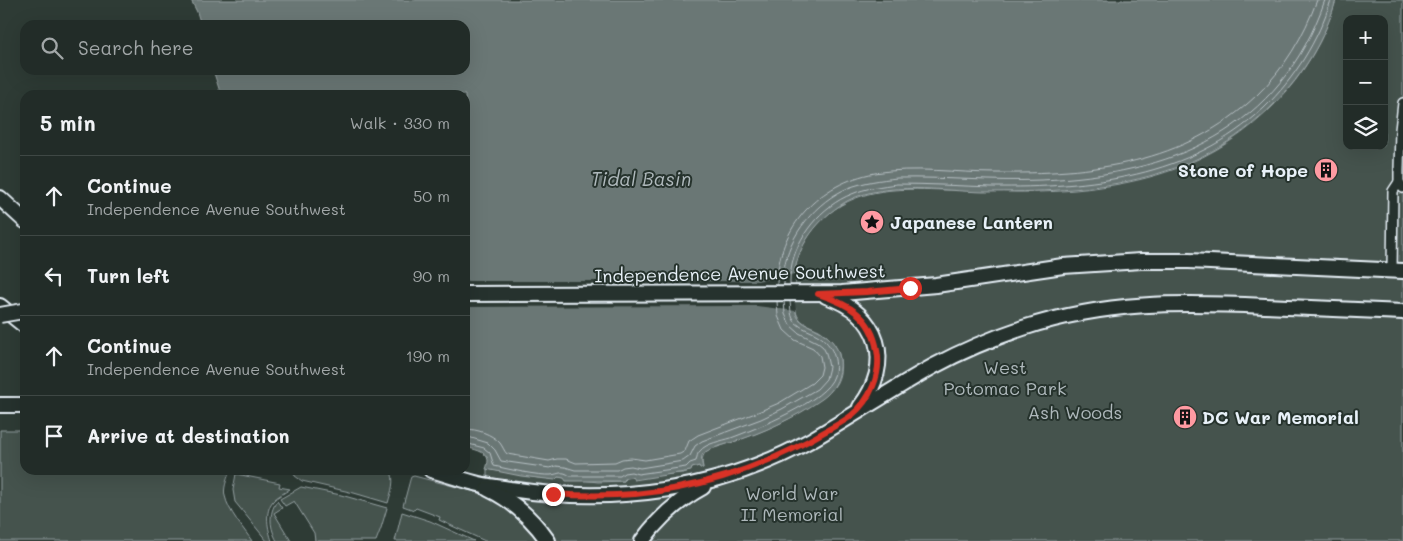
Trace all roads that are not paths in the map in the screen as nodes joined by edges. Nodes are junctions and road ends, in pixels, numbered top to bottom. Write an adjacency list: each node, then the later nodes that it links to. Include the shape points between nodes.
1 (1403, 104): 2 (street)
2 (1401, 185): 5 (street, via 1393,191)
3 (0, 198): 4 (main road)
4 (20, 216)
5 (1398, 271): 7 (main road, Independence Avenue Southwest, via 1141,260 1064,266 910,288)
6 (470, 294): 7 (main road, Independence Avenue Southwest)
7 (818, 294): 15 (main road, via 853,309 865,320 874,338 878,355 877,373 869,394)
8 (0, 306): 12 (main road)
9 (20, 312): 11 (main road, bridge)
10 (1403, 312): 15 (main road, via 1204,303 1140,305 1084,312 1023,328 959,354)
11 (0, 315)
12 (20, 322)
13 (0, 405): 14 (main road)
14 (20, 405)
15 (852, 415): 17 (main road, via 777,457)
16 (448, 475): 18 (main road)
17 (716, 479): 18 (main road, via 677,489 593,496 531,492); 20 (main road, via 678,503)
18 (476, 483): 19 (main road, via 521,509)
19 (548, 541)
20 (642, 541)

